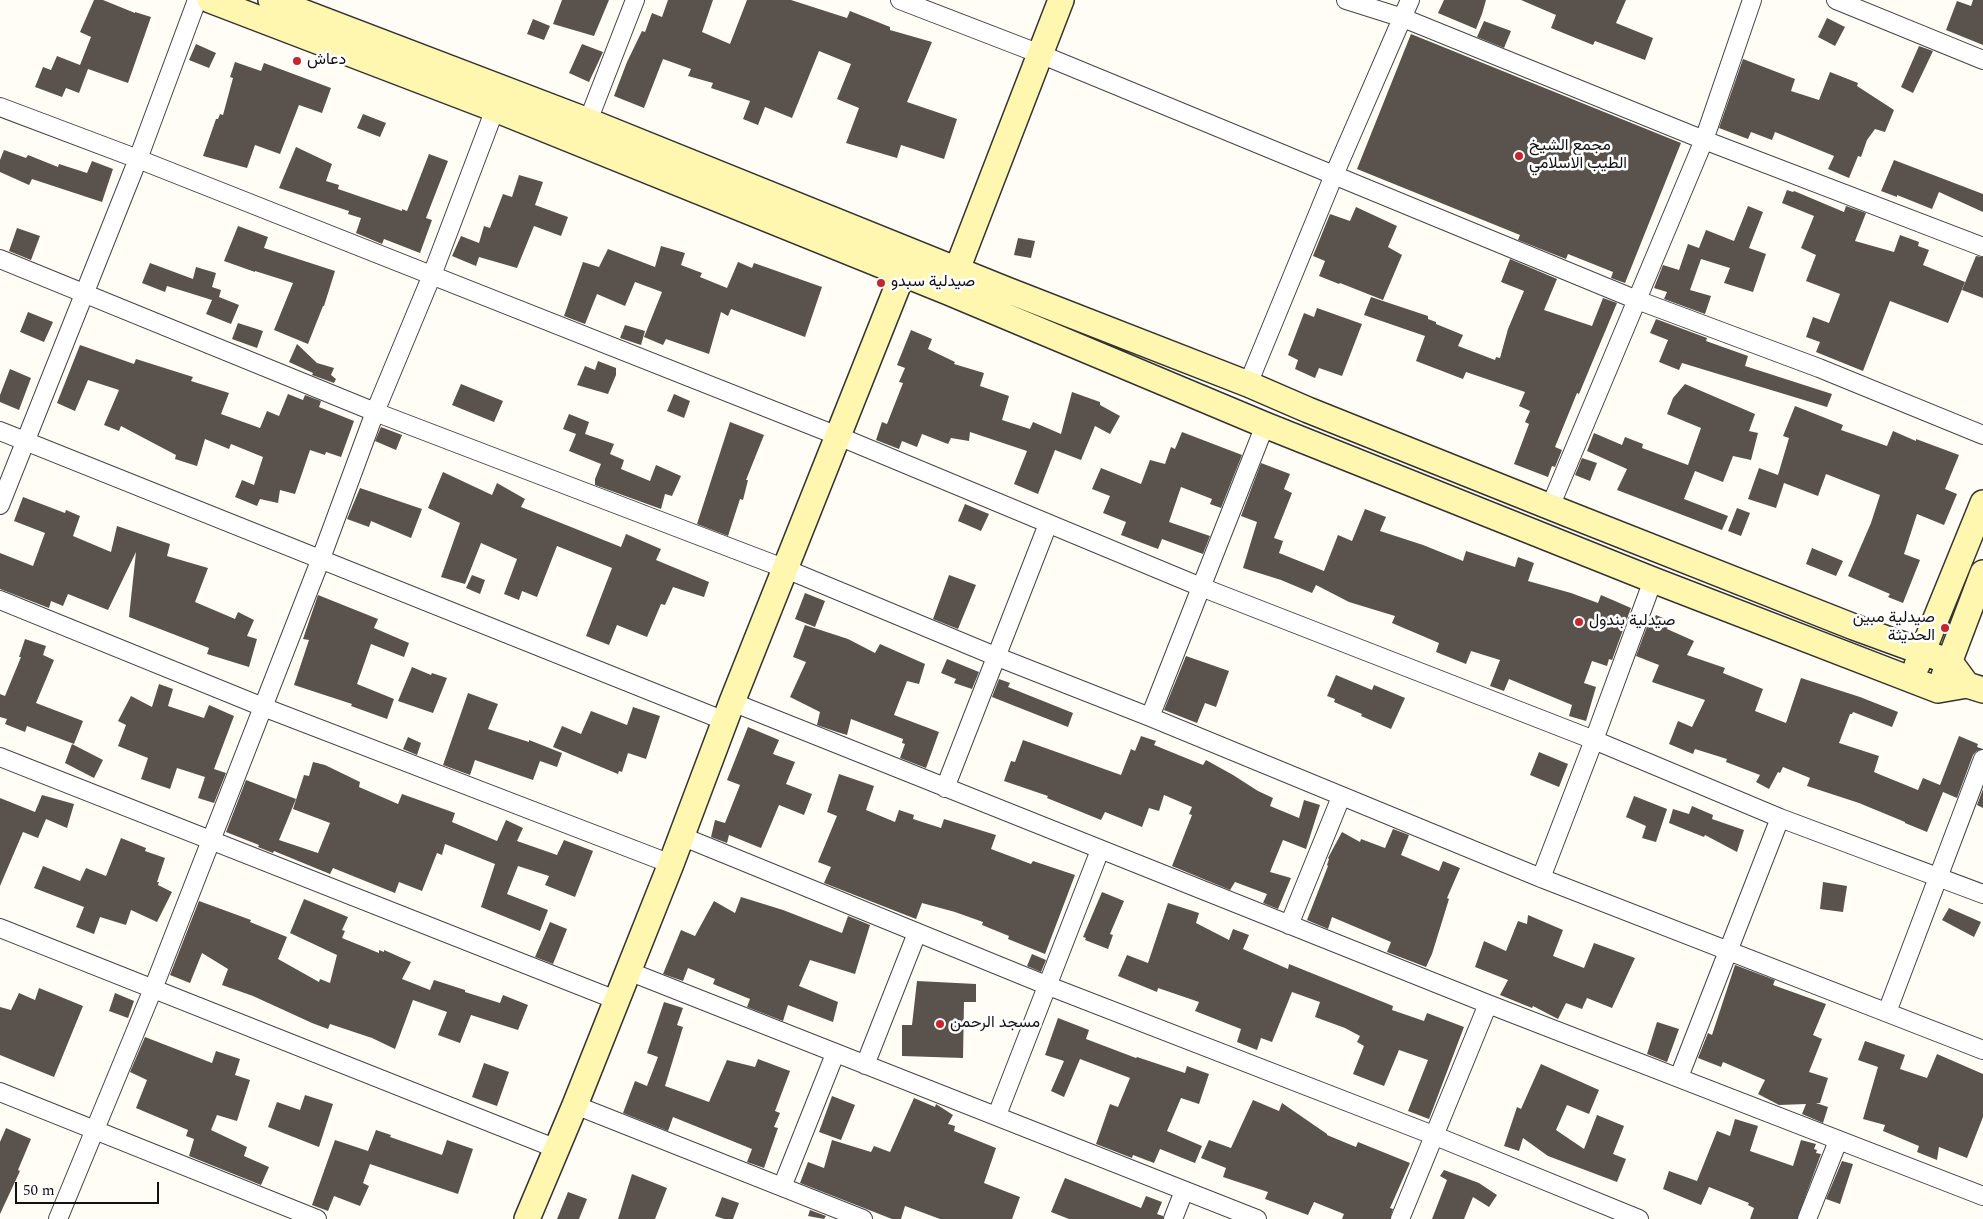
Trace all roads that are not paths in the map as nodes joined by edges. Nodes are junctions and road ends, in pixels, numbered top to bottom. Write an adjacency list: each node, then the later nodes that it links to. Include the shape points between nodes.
1 (197, 0): 18 (street)
2 (210, 0): 10 (main road)
3 (634, 0): 16 (street)
4 (900, 0): 12 (street)
5 (1061, 0): 12 (main road)
6 (1346, 0): 11 (street)
7 (1410, 0): 11 (street)
8 (1752, 0): 17 (street)
9 (1836, 0): 13 (street)
10 (282, 8): 15 (main road); 16 (main road)
11 (1403, 18): 17 (street); 19 (street)
12 (1040, 54): 19 (street); 23 (main road)
13 (1983, 60)
14 (0, 107): 18 (street)
15 (495, 110): 24 (main road); 25 (street)
16 (588, 121): 21 (main road)
17 (1704, 140): 20 (street); 28 (street)
18 (138, 160): 25 (street); 26 (street)
19 (1334, 175): 28 (street); 29 (street)
20 (1983, 247)
21 (912, 251): 23 (main road); 24 (main road)
22 (0, 260): 26 (street)
23 (958, 269): 27 (main road); 29 (main road)
24 (902, 274): 27 (main road); 34 (main road)
25 (432, 275): 30 (street); 34 (street)
26 (84, 292): 30 (street); 35 (street)
27 (948, 292): 31 (main road)
28 (1637, 300): 33 (street, via 1819,368); 38 (street)
29 (1248, 384): 38 (main road)
30 (375, 412): 40 (street); 41 (street)
31 (1266, 425): 43 (main road); 44 (street)
32 (0, 431): 35 (street)
33 (1983, 435)
34 (838, 436): 39 (street); 41 (main road)
35 (25, 441): 37 (street); 40 (street)
36 (1983, 503): 46 (main road)
37 (0, 505)
38 (1550, 507): 46 (main road)
39 (1048, 524): 44 (street); 47 (street)
40 (320, 560): 52 (street); 53 (street)
41 (786, 569): 47 (street); 53 (main road)
42 (1983, 573): 48 (main road)
43 (1653, 580): 49 (main road); 55 (street)
44 (1201, 587): 54 (street); 55 (street)
45 (0, 600): 52 (street)
46 (1924, 652): 48 (main road); 49 (main road)
47 (995, 656): 54 (street); 58 (street)
48 (1950, 662): 50 (main road); 51 (main road)
49 (1911, 679): 51 (main road)
50 (1975, 688): 51 (main road)
51 (1938, 690)
52 (263, 707): 62 (street); 64 (street)
53 (728, 712): 58 (street); 61 (main road)
54 (1150, 717): 59 (street)
55 (1594, 740): 60 (street); 66 (street)
56 (0, 757): 62 (street)
57 (1983, 759): 65 (street)
58 (945, 788): 63 (street)
59 (1341, 797): 66 (street); 68 (street)
60 (1780, 818): 65 (street); 71 (street)
61 (681, 836): 64 (main road); 70 (street)
62 (211, 841): 74 (street); 75 (street)
63 (1100, 850): 68 (street); 73 (street)
64 (671, 864): 72 (main road)
65 (1938, 876): 67 (street); 77 (street)
66 (1541, 878): 71 (street)
67 (1983, 894)
68 (1289, 926): 76 (street)
69 (0, 928): 74 (street)
70 (917, 933): 73 (street); 80 (street)
71 (1728, 951): 77 (street); 81 (street)
72 (628, 971): 75 (main road); 79 (street)
73 (1046, 985): 84 (street); 86 (street)
74 (153, 989): 85 (street); 88 (street)
75 (616, 1000): 83 (main road)
76 (1488, 1004): 81 (street); 86 (street)
77 (1887, 1012): 78 (street)
78 (1983, 1050)
79 (835, 1054): 80 (street); 89 (street)
80 (865, 1065): 84 (street)
81 (1679, 1077): 87 (street)
82 (0, 1092): 85 (street)
83 (575, 1105): 88 (main road); 89 (street)
84 (996, 1115): 90 (street)
85 (94, 1129): 93 (street); 94 (street)
86 (1433, 1135): 92 (street); 99 (street)
87 (1838, 1141): 91 (street); 100 (street)
88 (557, 1150): 95 (main road)
89 (782, 1187): 96 (street)
90 (1184, 1191): 97 (street); 98 (street)
91 (1983, 1196)
92 (1628, 1217)
93 (58, 1219)
94 (317, 1219)
95 (527, 1219)
96 (863, 1219)
97 (1173, 1219)
98 (1257, 1219)
99 (1400, 1219)
100 (1807, 1219)

